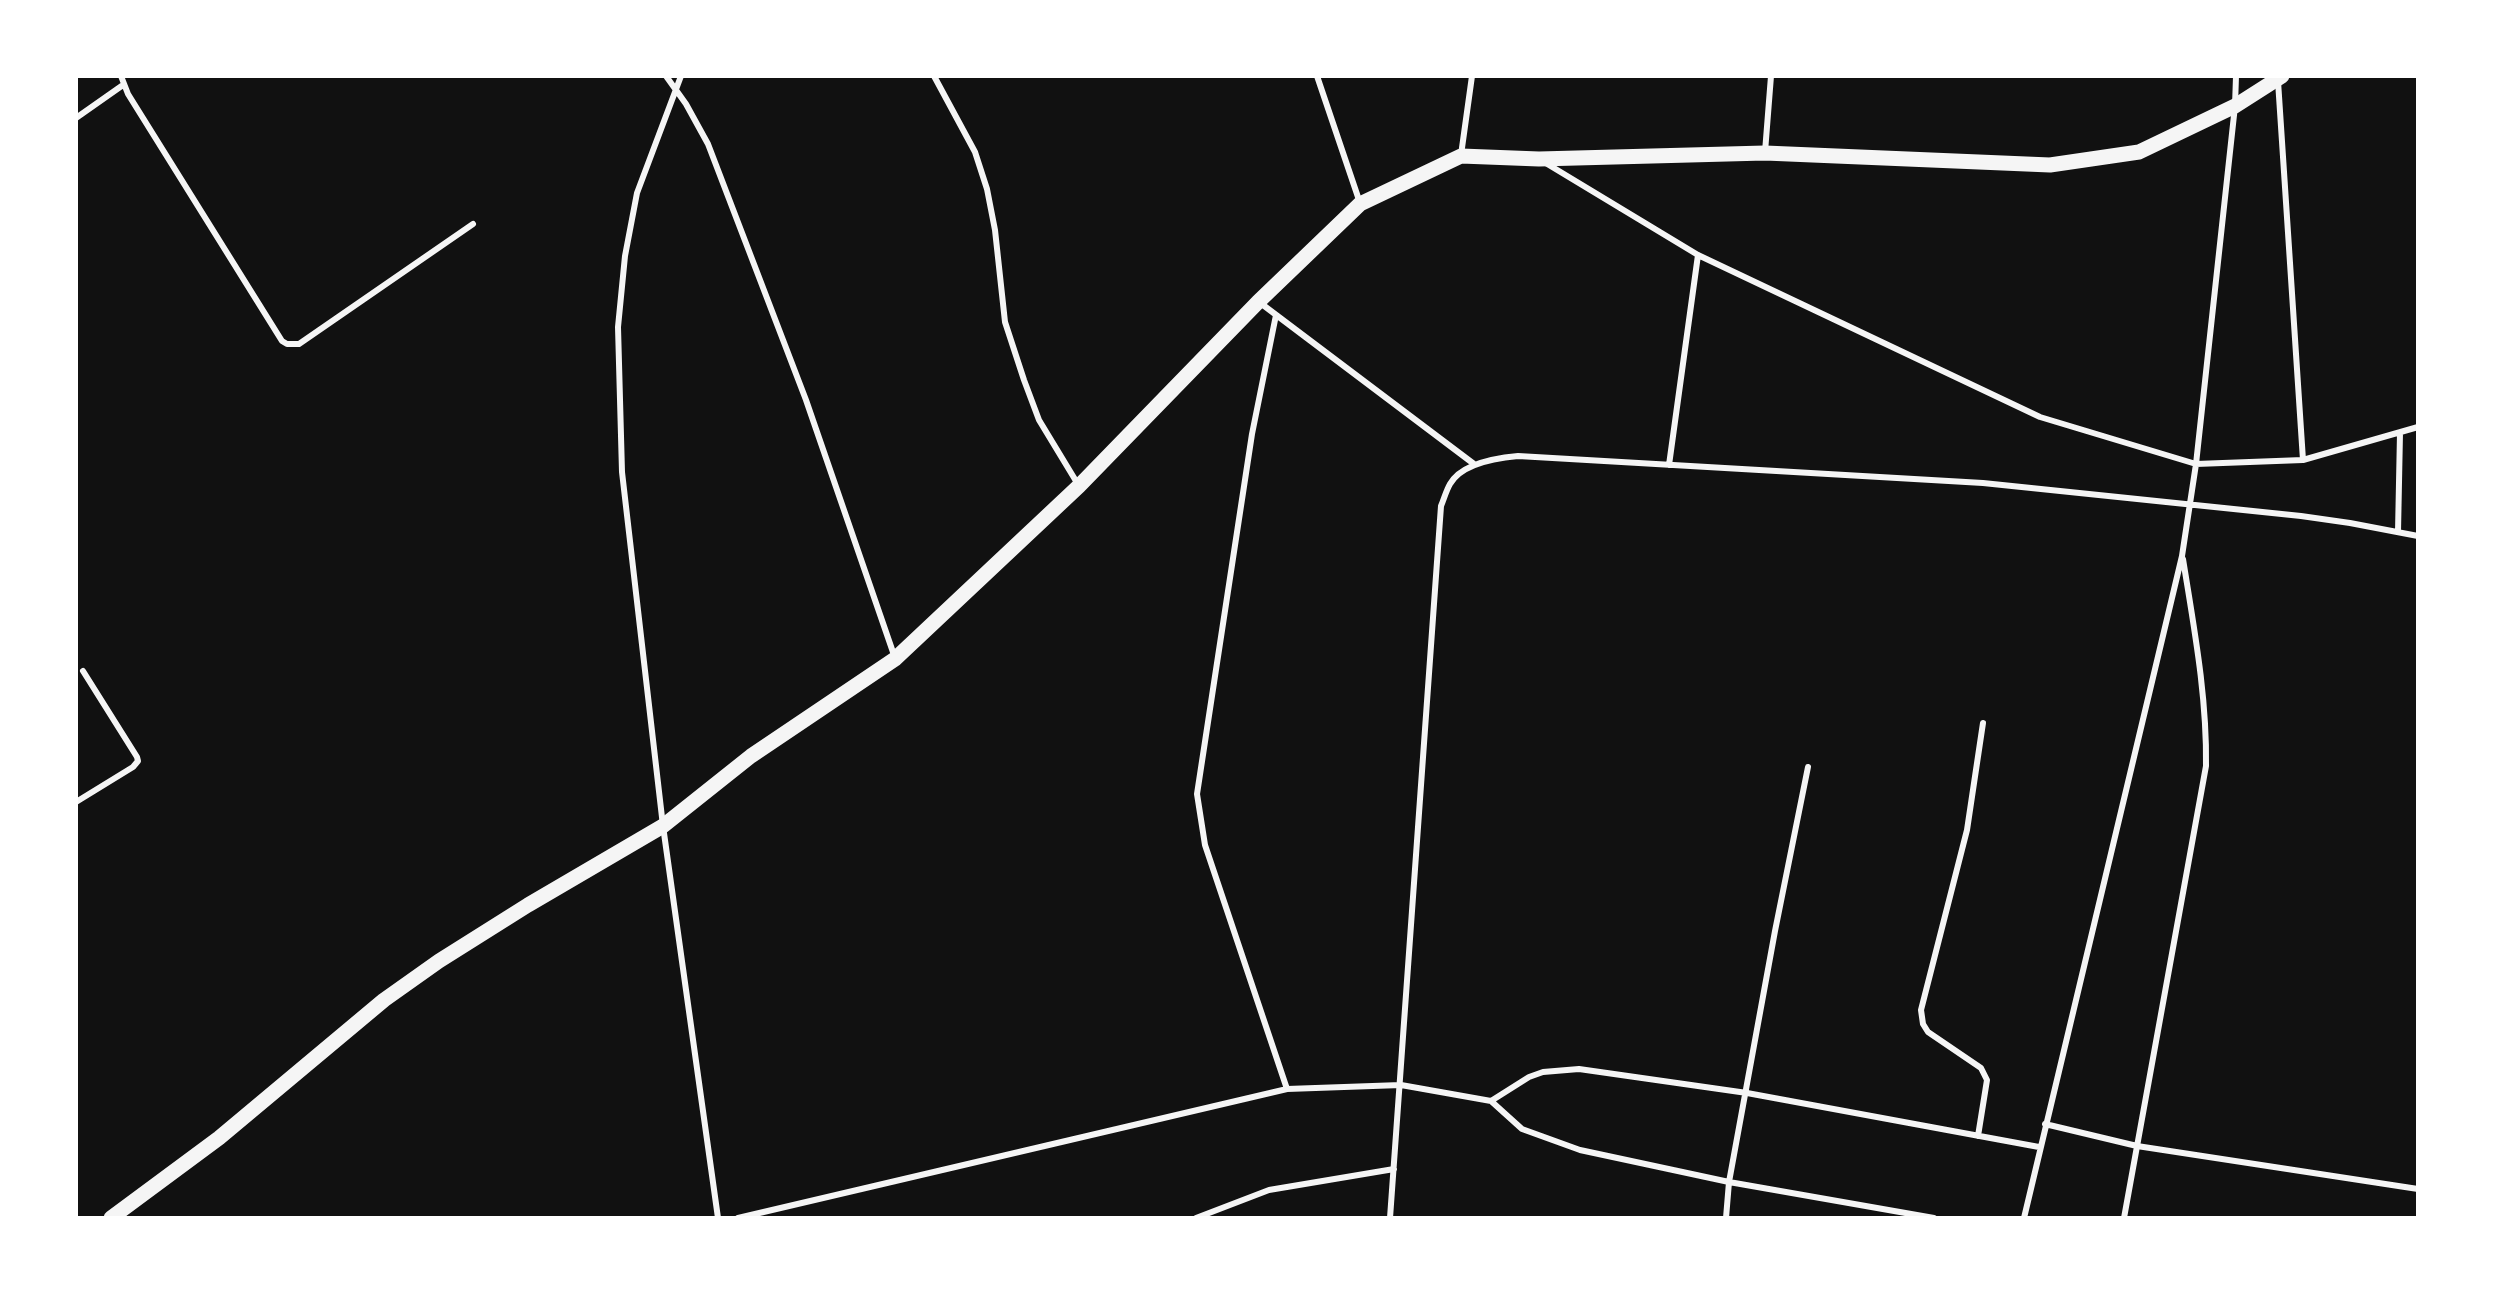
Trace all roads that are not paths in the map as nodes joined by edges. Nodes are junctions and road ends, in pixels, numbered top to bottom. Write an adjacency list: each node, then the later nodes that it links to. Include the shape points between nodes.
1 (121, 76): 10 (street)
2 (666, 76): 11 (street)
3 (681, 76): 11 (street)
4 (934, 76): 28 (street, via 975,152 987,189 1005,322 1024,380 1040,420)
5 (1317, 76): 17 (street)
6 (1472, 76): 15 (street)
7 (1771, 76): 14 (street)
8 (2236, 76): 12 (street)
9 (2280, 77): 12 (main road); 24 (street)
10 (123, 85): 13 (street); 18 (street, via 287,344 299,344)
11 (676, 92): 33 (street, via 708,144 807,400); 38 (street, via 637,193 625,256 618,327 622,472)
12 (2235, 106): 14 (main road, via 2139,152 2050,165); 26 (street)
13 (76, 118)
14 (1765, 153): 16 (main road)
15 (1461, 156): 16 (main road); 17 (main road)
16 (1539, 159): 19 (street)
17 (1360, 204): 20 (main road)
18 (473, 224)
19 (1698, 255): 26 (street, via 2040,417); 27 (street)
20 (1258, 302): 21 (street); 28 (main road)
21 (1276, 315): 25 (street); 40 (street, via 1252,434 1197,794 1205,845)
22 (2418, 427): 23 (street)
23 (2400, 433): 24 (street); 30 (street)
24 (2303, 460): 26 (street)
25 (1474, 464): 27 (street, via 1518,456); 39 (street, via 1451,482 1441,506)
26 (2196, 464): 29 (street)
27 (1669, 465): 29 (street, via 1971,482)
28 (1079, 486): 33 (main road)
29 (2189, 503): 30 (street); 32 (street)
30 (2398, 532): 31 (street)
31 (2418, 536)
32 (2182, 556): 43 (street); 45 (street, via 2202,677 2206,766)
33 (895, 659): 38 (main road, via 751,756)
34 (83, 671): 37 (street, via 138,761)
35 (1983, 723): 44 (street, via 1967,830 1921,1010 1928,1032 1981,1068 1985,1075)
36 (1808, 767): 41 (street)
37 (76, 802)
38 (663, 826): 50 (main road, via 528,905 384,1000 219,1138); 51 (street)
39 (1401, 1085): 40 (street); 42 (street); 47 (street)
40 (1287, 1089): 52 (street)
41 (1747, 1093): 42 (street, via 1579,1069 1529,1077); 44 (street); 48 (street)
42 (1491, 1101): 48 (street, via 1522,1129 1580,1150)
43 (2045, 1124): 45 (street); 46 (street)
44 (1978, 1136): 46 (street)
45 (2137, 1146): 49 (street); 58 (street)
46 (2039, 1147): 57 (street)
47 (1394, 1169): 53 (street, via 1269,1190); 54 (street)
48 (1729, 1182): 55 (street); 56 (street)
49 (2418, 1189)
50 (111, 1218)
51 (718, 1218)
52 (738, 1218)
53 (1196, 1218)
54 (1390, 1218)
55 (1726, 1218)
56 (1934, 1218)
57 (2024, 1218)
58 (2124, 1218)

